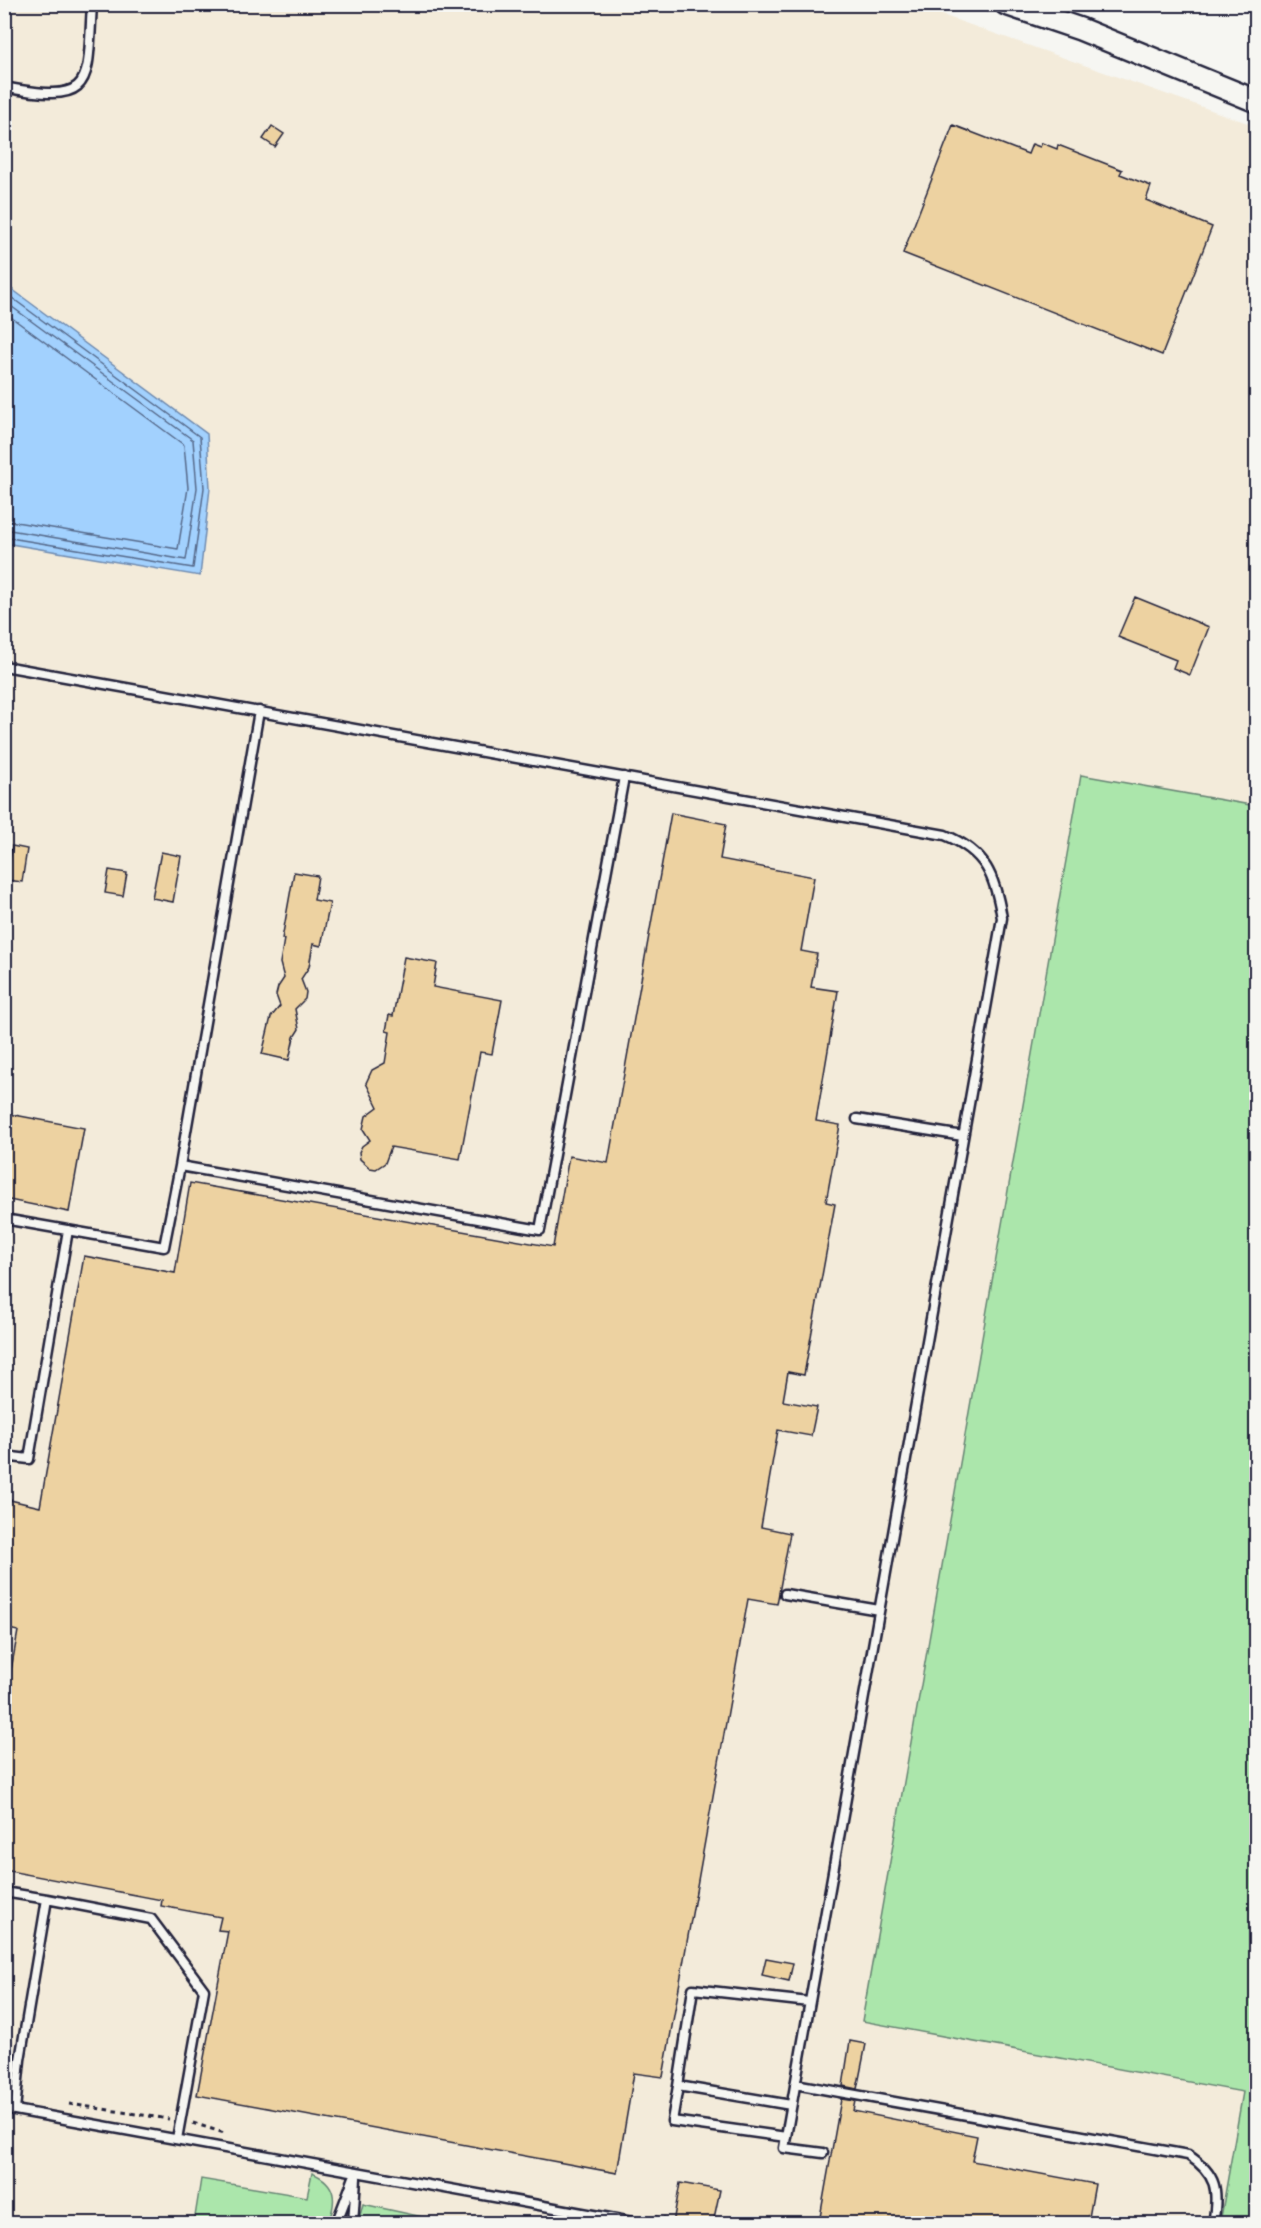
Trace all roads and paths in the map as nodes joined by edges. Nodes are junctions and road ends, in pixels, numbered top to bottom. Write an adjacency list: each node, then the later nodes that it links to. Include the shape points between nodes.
1 (92, 4): 3 (lane, via 88,70 80,86 68,93 44,94)
2 (1006, 4): 4 (street, via 1080,29)
3 (4, 87)
4 (1257, 101)
5 (4, 666): 6 (lane)
6 (259, 711): 7 (lane); 10 (lane)
7 (624, 777): 9 (lane, via 945,835 977,855 991,872 1002,918); 10 (lane, via 540,1230)
8 (857, 1119): 9 (lane)
9 (963, 1136): 15 (lane)
10 (180, 1166): 12 (lane, via 164,1247)
11 (4, 1219): 12 (lane)
12 (68, 1230): 13 (lane, via 29,1459)
13 (4, 1456)
14 (785, 1594): 15 (lane)
15 (879, 1610): 18 (lane)
16 (4, 1892): 17 (lane)
17 (47, 1899): 23 (lane); 25 (lane, via 150,1918 204,1990)
18 (809, 2002): 19 (lane); 20 (lane, via 693,1989)
19 (795, 2084): 21 (lane); 31 (lane, via 1188,2155 1212,2175)
20 (678, 2086): 21 (lane); 24 (lane, via 672,2121)
21 (791, 2105): 24 (lane)
22 (4, 2108): 23 (lane)
23 (15, 2110): 25 (lane)
24 (786, 2137): 26 (lane, via 784,2148)
25 (177, 2139): 27 (lane)
26 (823, 2153)
27 (356, 2172): 28 (lane); 29 (lane); 30 (lane)
28 (336, 2223)
29 (352, 2223)
30 (643, 2223)
31 (1213, 2223)

